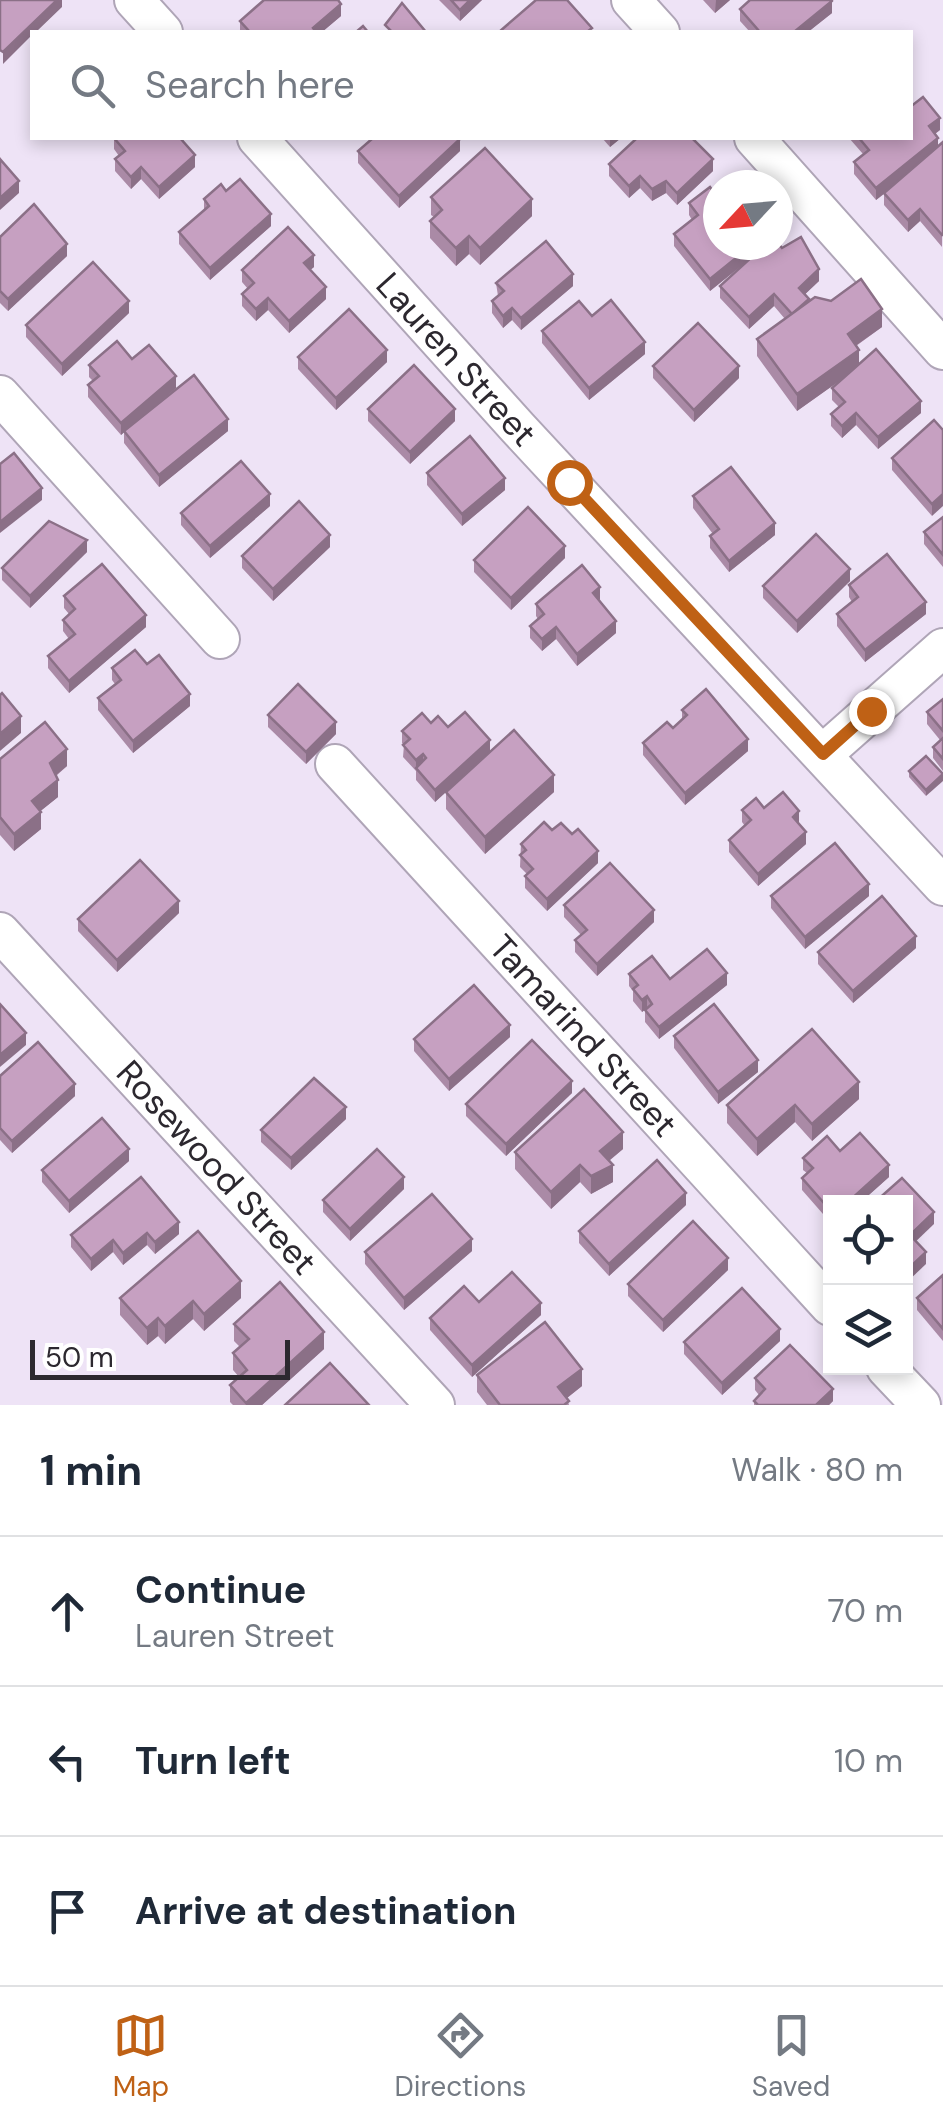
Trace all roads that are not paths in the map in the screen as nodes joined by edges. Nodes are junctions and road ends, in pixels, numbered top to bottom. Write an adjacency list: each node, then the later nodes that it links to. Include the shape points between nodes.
1 (134, 0): 3 (street)
2 (631, 0): 4 (street)
3 (161, 30)
4 (658, 30)
5 (259, 140): 11 (street, Lauren Street)
6 (756, 140): 7 (street)
7 (943, 350)
8 (0, 394): 9 (street)
9 (220, 639)
10 (943, 648): 11 (street)
11 (823, 754): 13 (street, Lauren Street)
12 (335, 764): 15 (street, Tamarind Street)
13 (943, 886)
14 (0, 932): 17 (street, Rosewood Street)
15 (823, 1298)
16 (893, 1375): 18 (street)
17 (435, 1405)
18 (921, 1405)

